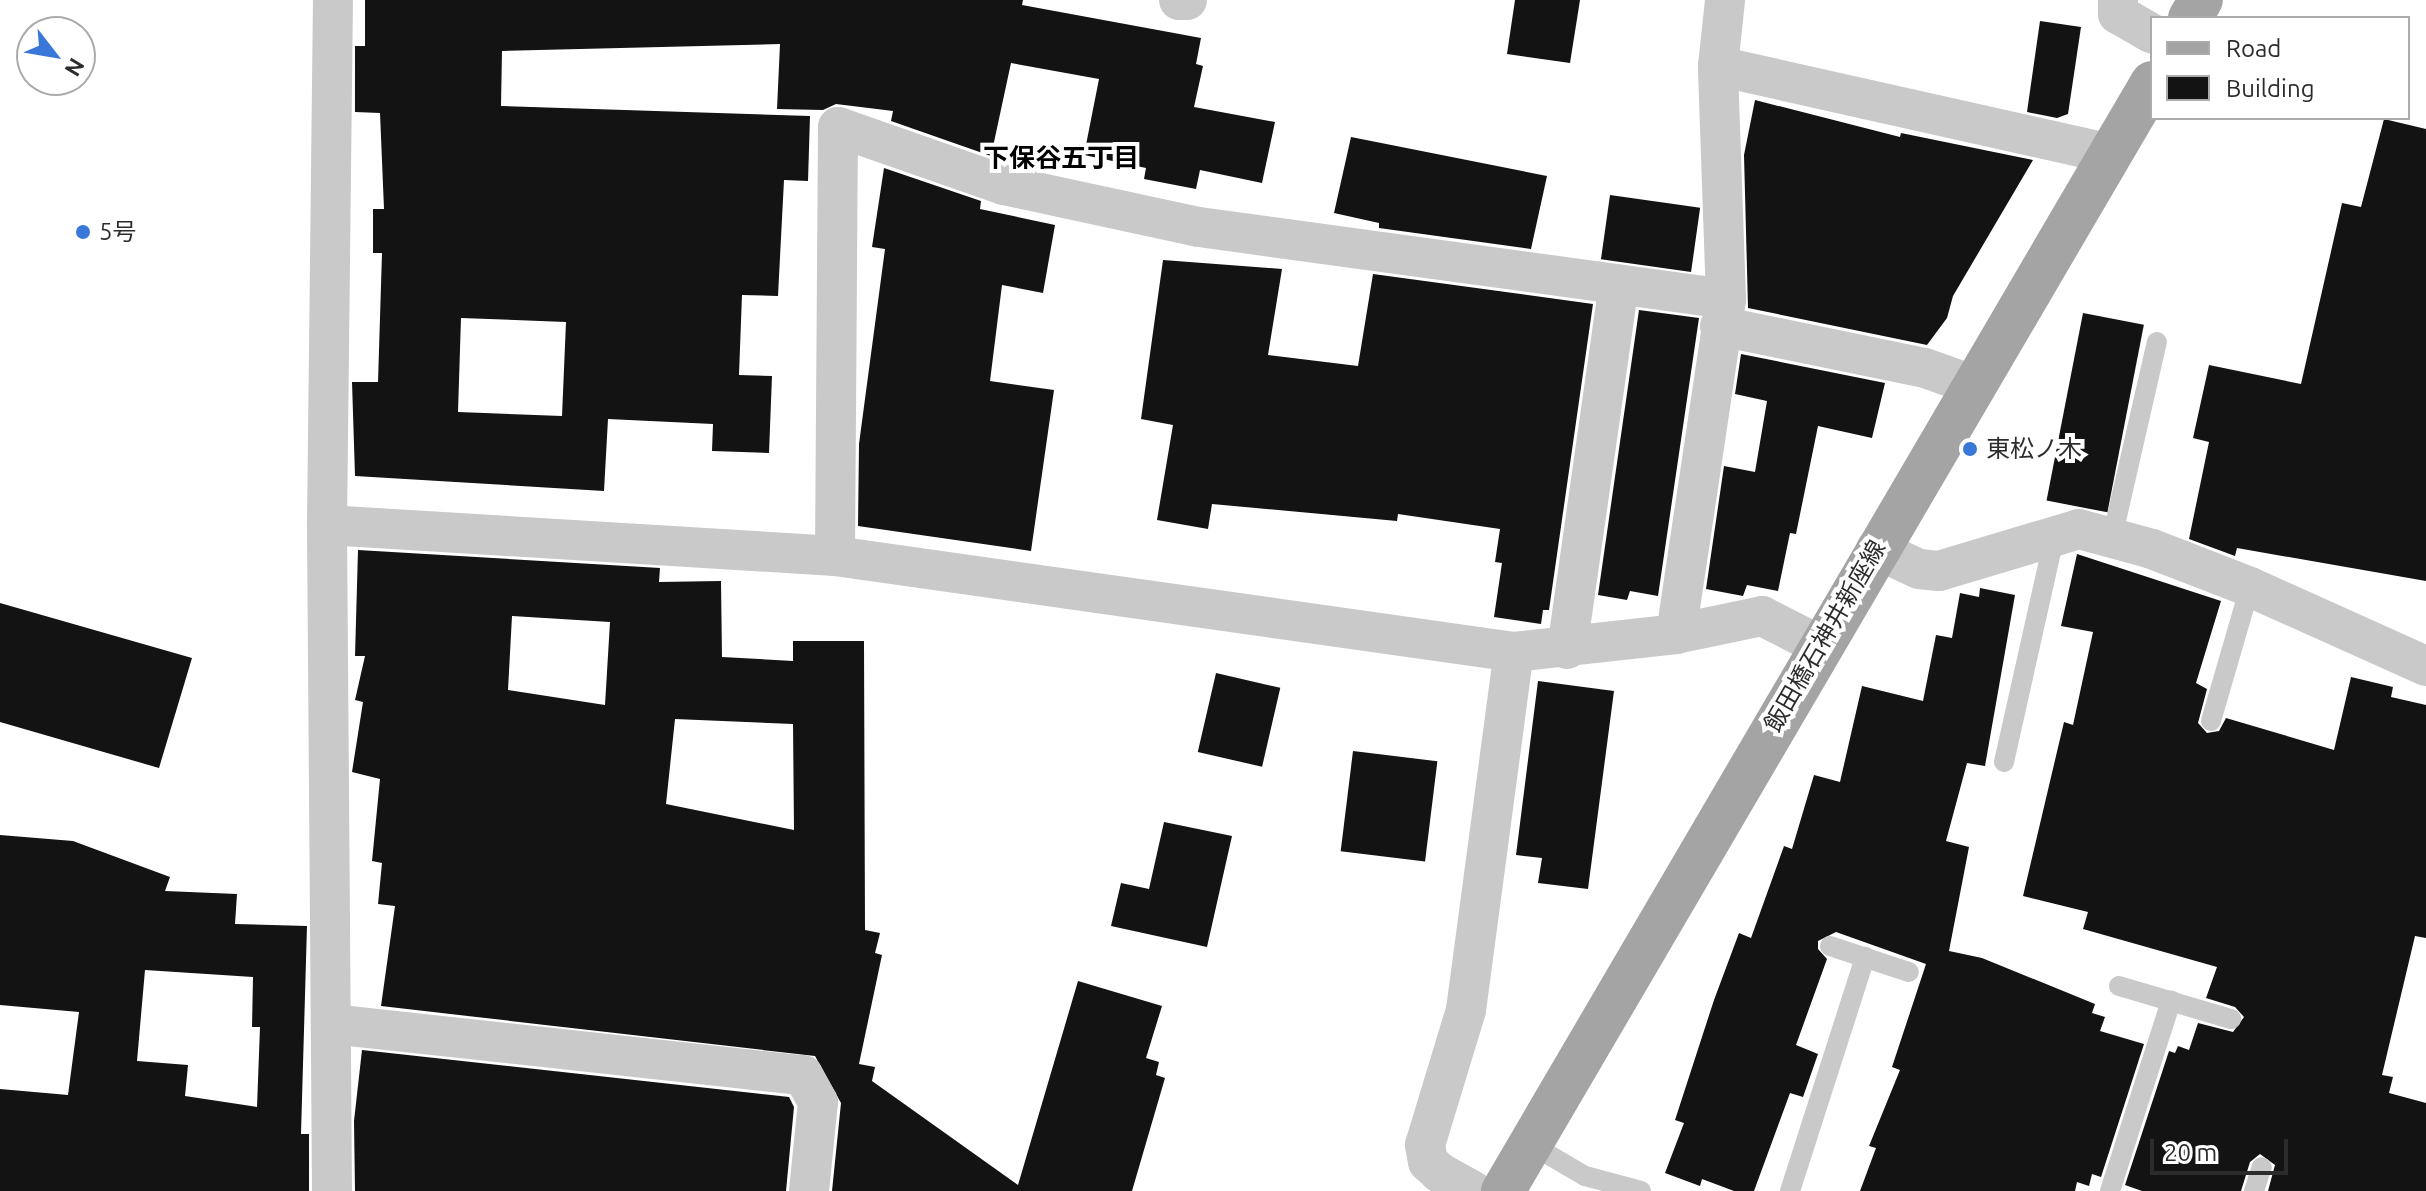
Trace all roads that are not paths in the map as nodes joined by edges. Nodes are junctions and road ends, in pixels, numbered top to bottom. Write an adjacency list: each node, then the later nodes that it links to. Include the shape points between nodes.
1 (333, 0): 14 (street)
2 (1179, 0): 3 (street)
3 (1187, 0)
4 (1725, 0): 7 (street)
5 (2118, 0): 6 (street, via 2118,14)
6 (2150, 33)
7 (1718, 66): 9 (street); 11 (street)
8 (2150, 86): 9 (main road, 飯田橋石神井新座線)
9 (2111, 154): 13 (main road, 飯田橋石神井新座線)
10 (1619, 285): 11 (street); 18 (street, via 1199,227 1004,185 838,127); 22 (street)
11 (1723, 312): 13 (street); 20 (street)
12 (2157, 342): 16 (lane)
13 (1973, 385): 17 (main road, 飯田橋石神井新座線)
14 (327, 525): 18 (street); 33 (street)
15 (2055, 534): 16 (street, via 2079,529); 17 (street, via 1939,571 1919,569); 26 (lane)
16 (2112, 538): 19 (street)
17 (1876, 549): 21 (main road, 飯田橋石神井新座線)
18 (835, 556): 23 (street)
19 (2250, 587): 24 (street); 25 (lane)
20 (1676, 634): 21 (street, via 1762,616); 22 (street)
21 (1819, 645): 34 (main road, 飯田橋石神井新座線)
22 (1567, 649): 23 (street)
23 (1514, 652): 38 (street, via 1466,1010 1425,1145 1428,1162)
24 (2426, 666)
25 (2211, 721)
26 (2004, 762)
27 (1830, 946): 28 (lane)
28 (1865, 957): 29 (lane); 41 (lane)
29 (1909, 972)
30 (2119, 986): 31 (lane)
31 (2171, 1001): 32 (lane); 42 (lane)
32 (2231, 1019)
33 (331, 1024): 36 (street); 37 (street, via 803,1075 818,1102)
34 (1532, 1145): 39 (main road, 飯田橋石神井新座線); 40 (lane, via 1585,1176)
35 (2262, 1167): 43 (lane)
36 (332, 1191)
37 (809, 1191)
38 (1473, 1191)
39 (1503, 1191)
40 (1641, 1191)
41 (1790, 1191)
42 (2110, 1191)
43 (2254, 1191)

